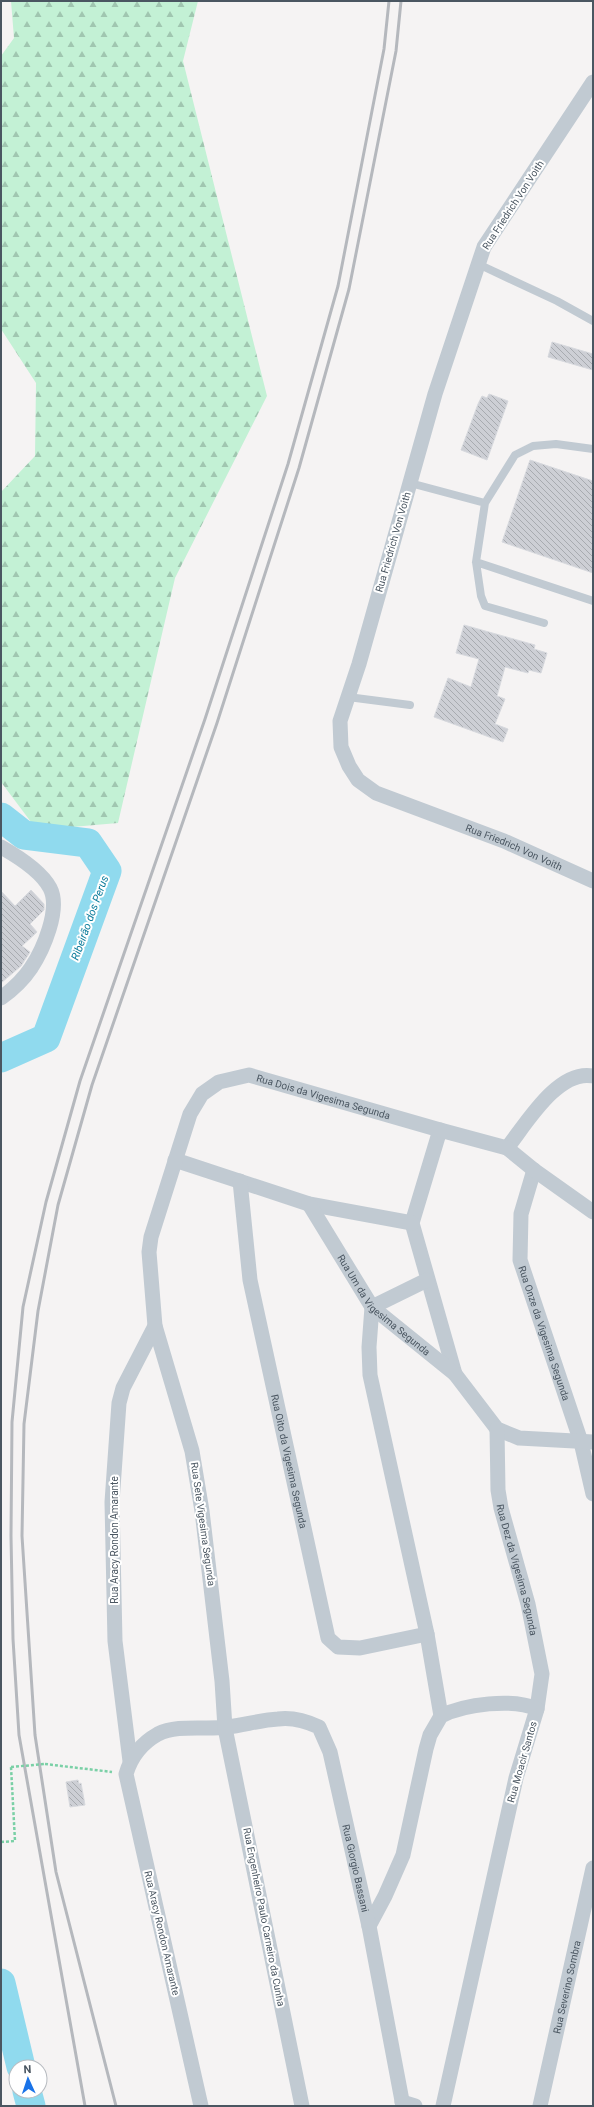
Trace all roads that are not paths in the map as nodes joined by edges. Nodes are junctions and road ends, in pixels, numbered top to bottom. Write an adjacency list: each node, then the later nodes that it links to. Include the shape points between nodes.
1 (593, 82): 2 (street, Rua Friedrich Von Voith, via 484,247)
2 (478, 264): 3 (lane); 5 (street, Rua Friedrich Von Voith, via 435,394)
3 (593, 321)
4 (593, 449): 6 (lane, via 556,444 533,446 515,455)
5 (410, 483): 6 (lane); 10 (street, Rua Friedrich Von Voith)
6 (485, 503): 7 (lane)
7 (476, 562): 8 (lane); 9 (lane, via 485,606)
8 (593, 601)
9 (544, 623)
10 (348, 697): 11 (lane); 13 (street, Rua Friedrich Von Voith, via 340,721 341,747 358,780 376,793 504,841)
11 (410, 705)
12 (1, 848): 14 (street, via 18,857 33,870 50,887 54,900 54,912 46,938 31,968 12,991)
13 (593, 881)
14 (1, 998)
15 (593, 1076): 17 (street, via 570,1078 554,1090)
16 (440, 1130): 17 (street, Rua Dois da Vigesima Segunda); 18 (street, Rua Dois da Vigesima Segunda, via 249,1075 219,1082 202,1094 190,1114); 23 (street)
17 (507, 1148): 19 (street, Rua Dois da Vigesima Segunda)
18 (175, 1160): 20 (street); 26 (street, Rua Dois da Vigesima Segunda, via 151,1237 149,1252)
19 (534, 1170): 22 (street, Rua Dois da Vigesima Segunda); 29 (street, Rua Onze da Vigesima Segunda, via 521,1214 520,1260)
20 (240, 1181): 21 (street); 31 (street, Rua Oito da Vigesima Segunda, via 250,1280 328,1638 338,1647 360,1648)
21 (309, 1204): 23 (street); 25 (street, Rua Um da Vigesima Segunda)
22 (593, 1212)
23 (412, 1223): 24 (street)
24 (427, 1280): 25 (street); 27 (street)
25 (372, 1307): 27 (street, Rua Um da Vigesima Segunda); 31 (street, via 370,1376)
26 (155, 1326): 34 (street, Rua Sete Vigesima Segunda, via 192,1451 209,1562); 35 (street, Rua Aracy Rondon Amarante, via 123,1388 119,1403 112,1502 115,1641)
27 (455, 1374): 28 (street, Rua Um da Vigesima Segunda)
28 (497, 1429): 29 (street, via 519,1438); 32 (street, Rua Dez da Vigesima Segunda, via 498,1490 501,1508 528,1604 542,1674)
29 (587, 1442): 30 (street, Rua Onze da Vigesima Segunda)
30 (593, 1494)
31 (427, 1634): 33 (street)
32 (537, 1709): 33 (street, Rua Moacir Santos, via 521,1703 460,1709); 41 (street, Rua Moacir Santos, via 516,1778)
33 (441, 1716): 37 (street, via 426,1748 402,1855)
34 (225, 1728): 35 (street, via 185,1728 159,1734 144,1744); 37 (street, Rua Giorgio Bassani, via 278,1718 304,1720 319,1727 330,1752); 40 (street, Rua Engenheiro Paulo Carneiro da Cunha)
35 (128, 1767): 39 (street, Rua Aracy Rondon Amarante)
36 (593, 1868): 42 (street, Rua Severino Sombra)
37 (369, 1926): 38 (street, Rua Giorgio Bassani)
38 (407, 2105)
39 (201, 2106)
40 (302, 2106)
41 (443, 2106)
42 (540, 2106)

